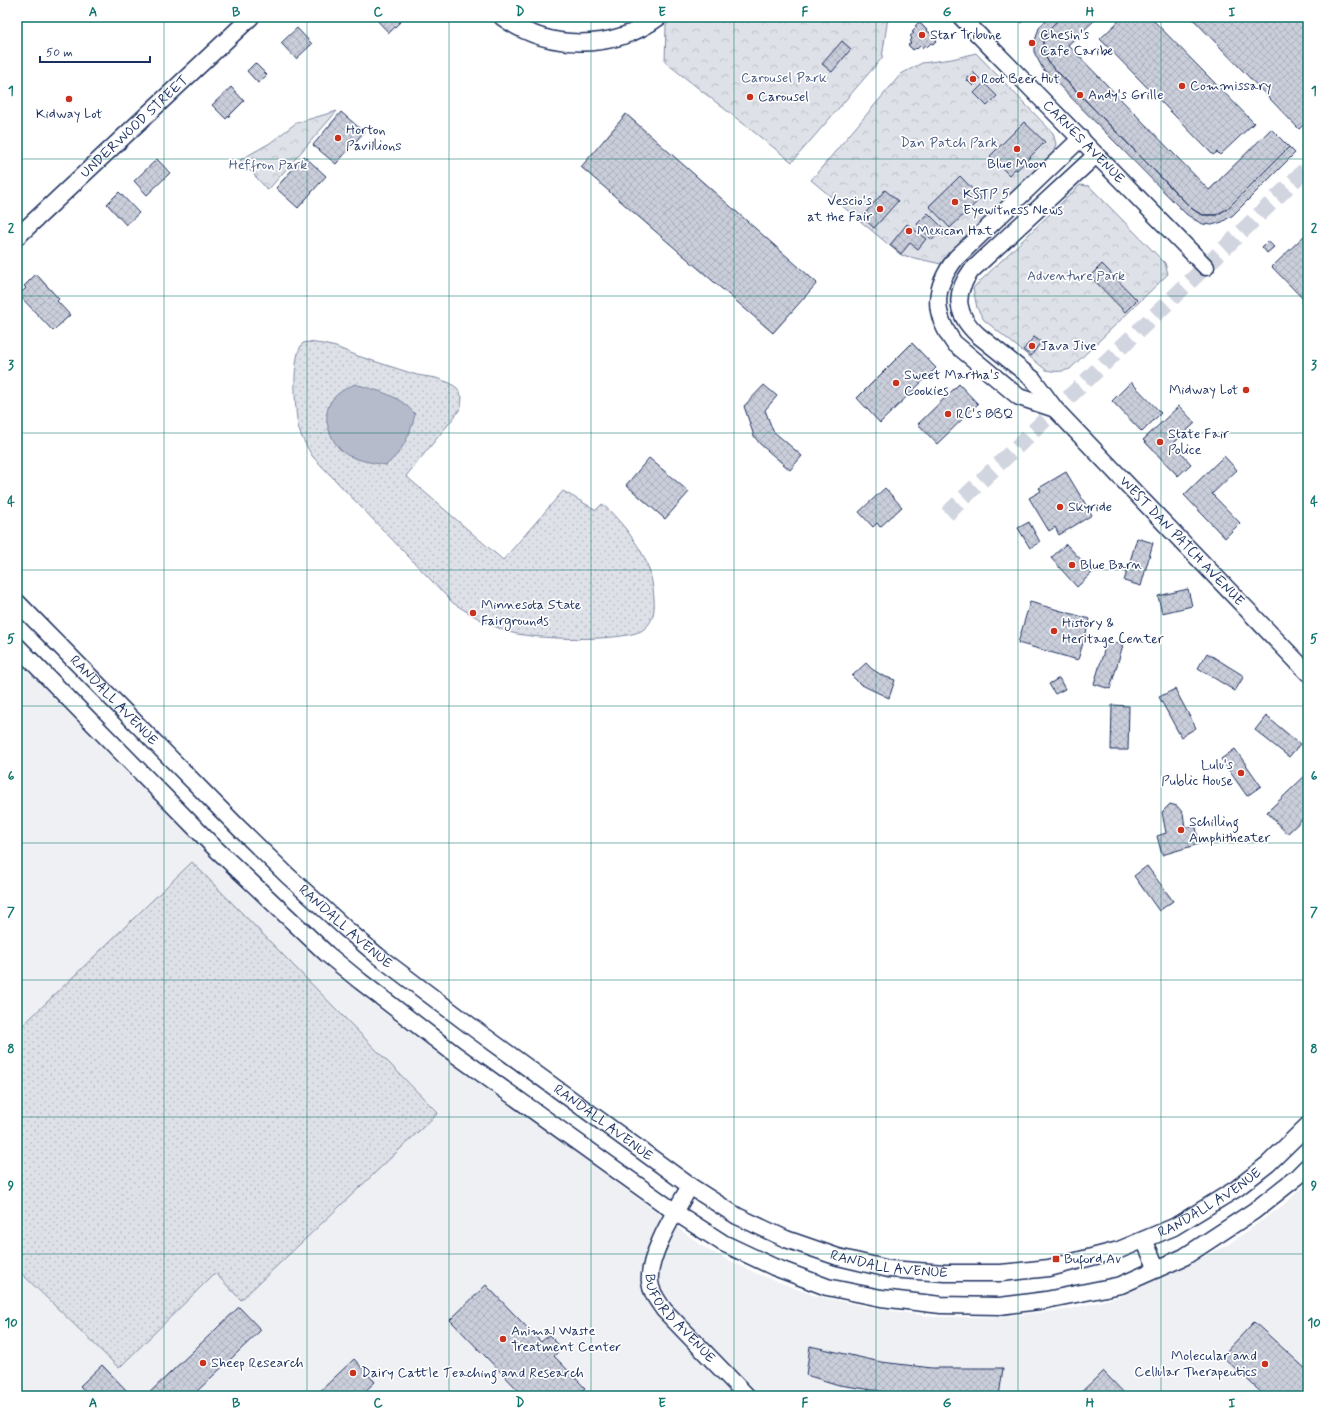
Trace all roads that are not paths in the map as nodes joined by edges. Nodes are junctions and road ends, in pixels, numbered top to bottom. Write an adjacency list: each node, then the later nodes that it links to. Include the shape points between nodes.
1 (251, 17): 7 (street, UNDERWOOD STREET)
2 (502, 17): 3 (street, via 526,31 553,40 574,43 594,43 632,32)
3 (659, 17)
4 (961, 17): 5 (street, CARNES AVENUE)
5 (1081, 138): 6 (street, CARNES AVENUE); 9 (street, WEST DAN PATCH AVENUE, via 956,258 947,270 938,297 941,321 954,343 1019,397)
6 (1096, 155): 8 (street, CARNES AVENUE); 9 (street, WEST DAN PATCH AVENUE, via 971,272 960,289 960,309 970,327 1034,380)
7 (19, 232)
8 (1206, 267)
9 (1055, 409): 12 (street, WEST DAN PATCH AVENUE)
10 (17, 602): 15 (street, RANDALL AVENUE, via 236,826 345,928 426,994)
11 (17, 646): 16 (street, RANDALL AVENUE, via 214,848 327,954 456,1055)
12 (1308, 673)
13 (1308, 1125): 17 (street, RANDALL AVENUE, via 1268,1164 1236,1189 1174,1227)
14 (1308, 1166): 18 (street, RANDALL AVENUE, via 1298,1177 1254,1211 1184,1257)
15 (690, 1186): 16 (street, BUFORD AVENUE); 17 (street, RANDALL AVENUE, via 737,1216 786,1239 838,1258 889,1269 1001,1273 1049,1268 1119,1250)
16 (675, 1212): 18 (street, RANDALL AVENUE, via 723,1243 774,1267 827,1287 903,1301 940,1305 1000,1306 1121,1285); 19 (street, BUFORD AVENUE, via 650,1269 650,1283 654,1296 664,1310)
17 (1144, 1240): 18 (street)
18 (1156, 1269)
19 (747, 1396)

